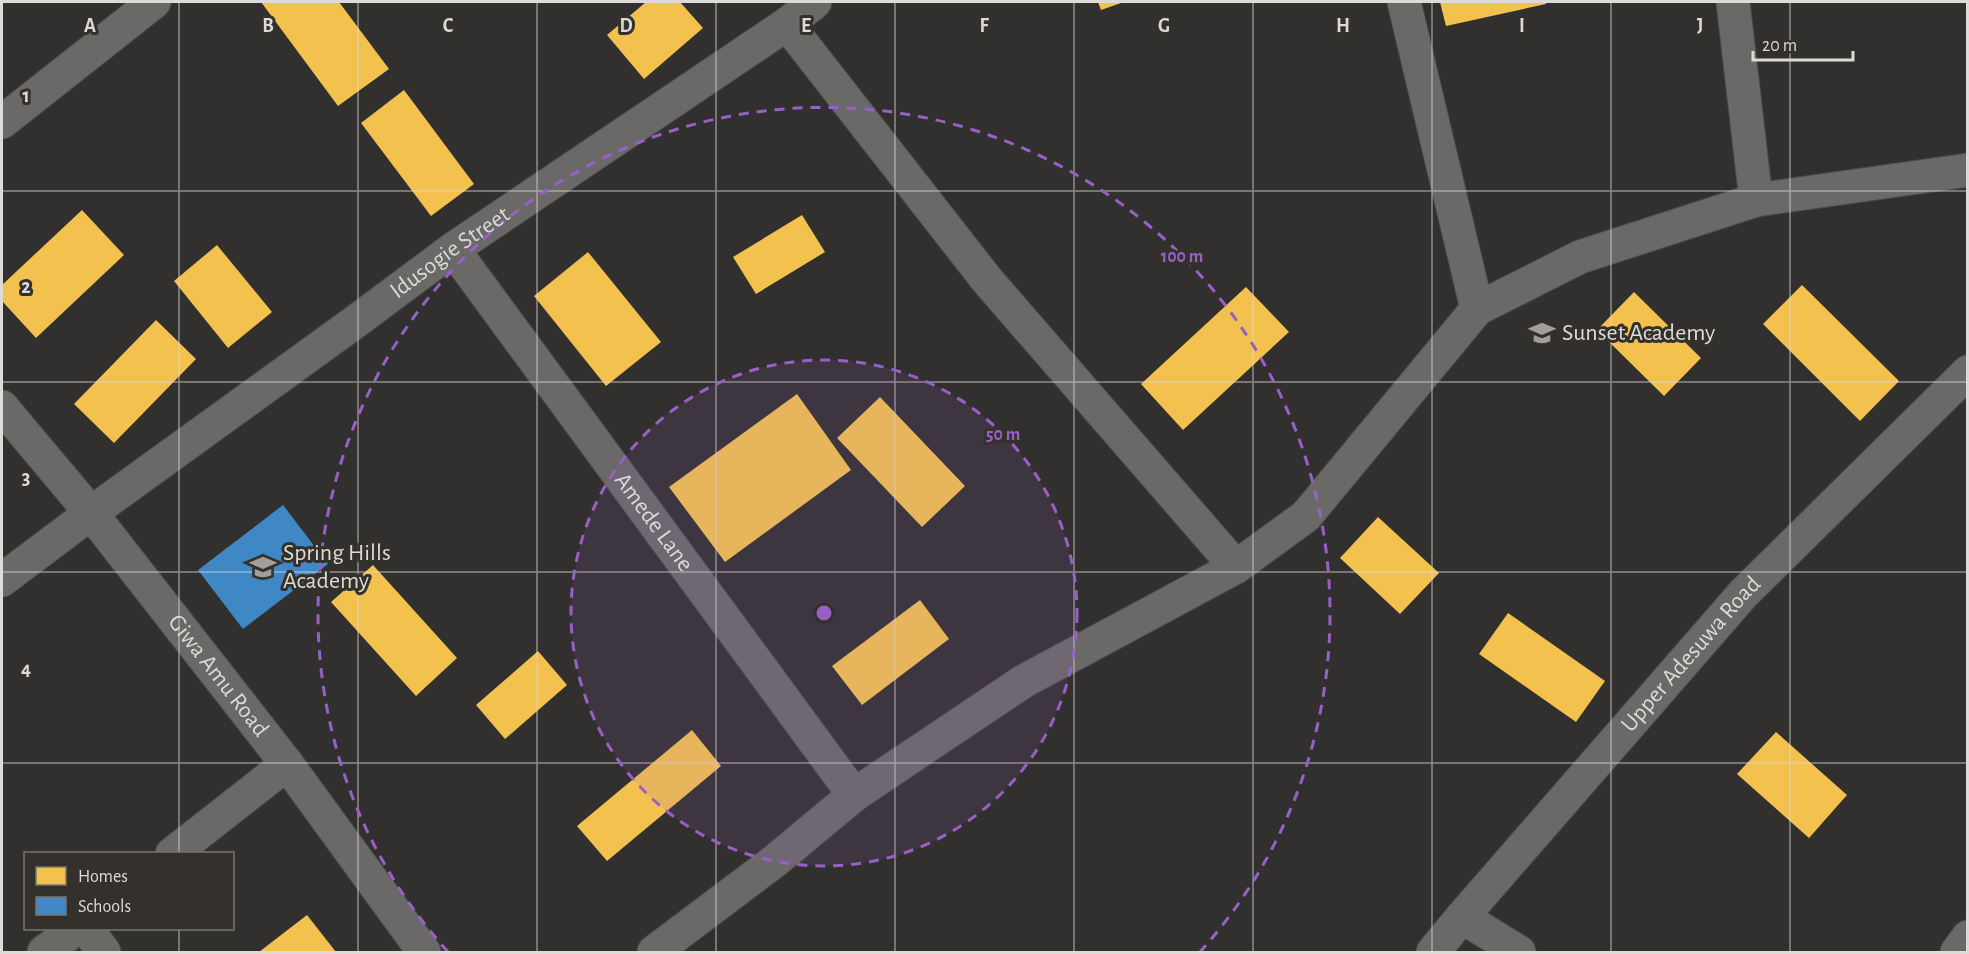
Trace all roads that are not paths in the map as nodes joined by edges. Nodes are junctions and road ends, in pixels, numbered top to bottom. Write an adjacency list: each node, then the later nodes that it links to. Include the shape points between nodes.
1 (154, 2): 6 (street)
2 (815, 2): 5 (street, Idusogie Street)
3 (1404, 2): 10 (street)
4 (1733, 2): 8 (street)
5 (788, 24): 9 (street, Idusogie Street); 14 (street, via 987,280)
6 (2, 122)
7 (1968, 170): 8 (street)
8 (1756, 200): 10 (street, via 1580,257)
9 (453, 249): 13 (street, Idusogie Street); 17 (street, Amede Lane)
10 (1477, 309): 14 (street, via 1306,516)
11 (1968, 372): 19 (street, Upper Adesuwa Road, via 1743,594)
12 (2, 407): 13 (street, Giwa Amu Road)
13 (91, 513): 15 (street, Idusogie Street); 16 (street, Giwa Amu Road)
14 (1236, 567): 17 (street, via 1024,681)
15 (2, 580)
16 (287, 764): 18 (street); 25 (street, Giwa Amu Road)
17 (854, 795): 26 (street)
18 (175, 852)
19 (1462, 917): 27 (street, Upper Adesuwa Road); 28 (street)
20 (74, 930): 23 (street)
21 (88, 930): 24 (street)
22 (1968, 937): 29 (street)
23 (44, 952)
24 (105, 952)
25 (424, 952)
26 (654, 952)
27 (1433, 952)
28 (1519, 952)
29 (1957, 952)

